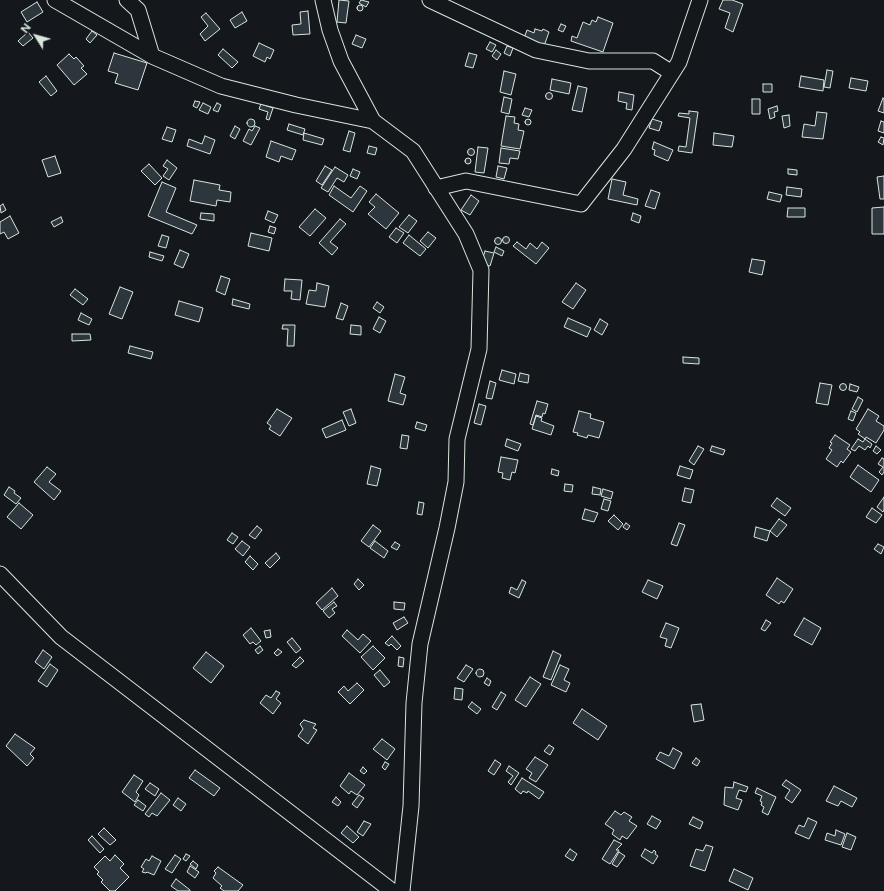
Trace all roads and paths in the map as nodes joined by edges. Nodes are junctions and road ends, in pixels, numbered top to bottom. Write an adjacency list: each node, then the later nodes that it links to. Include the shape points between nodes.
1 (55, 0): 6 (street)
2 (127, 0): 6 (street, via 138,10)
3 (323, 0): 8 (street, via 330,30 342,61)
4 (430, 0): 7 (street, via 536,50 589,61 653,61)
5 (700, 0): 7 (street, via 679,62)
6 (152, 56): 8 (street, via 221,86)
7 (672, 73): 9 (street, via 624,149 581,204 466,181)
8 (373, 121): 9 (street, via 413,151)
9 (436, 188): 12 (street, via 466,234 481,270 478,350 457,439 456,482 449,520 420,644)
10 (0, 574): 11 (street, via 61,637)
11 (392, 891)
12 (402, 891)

